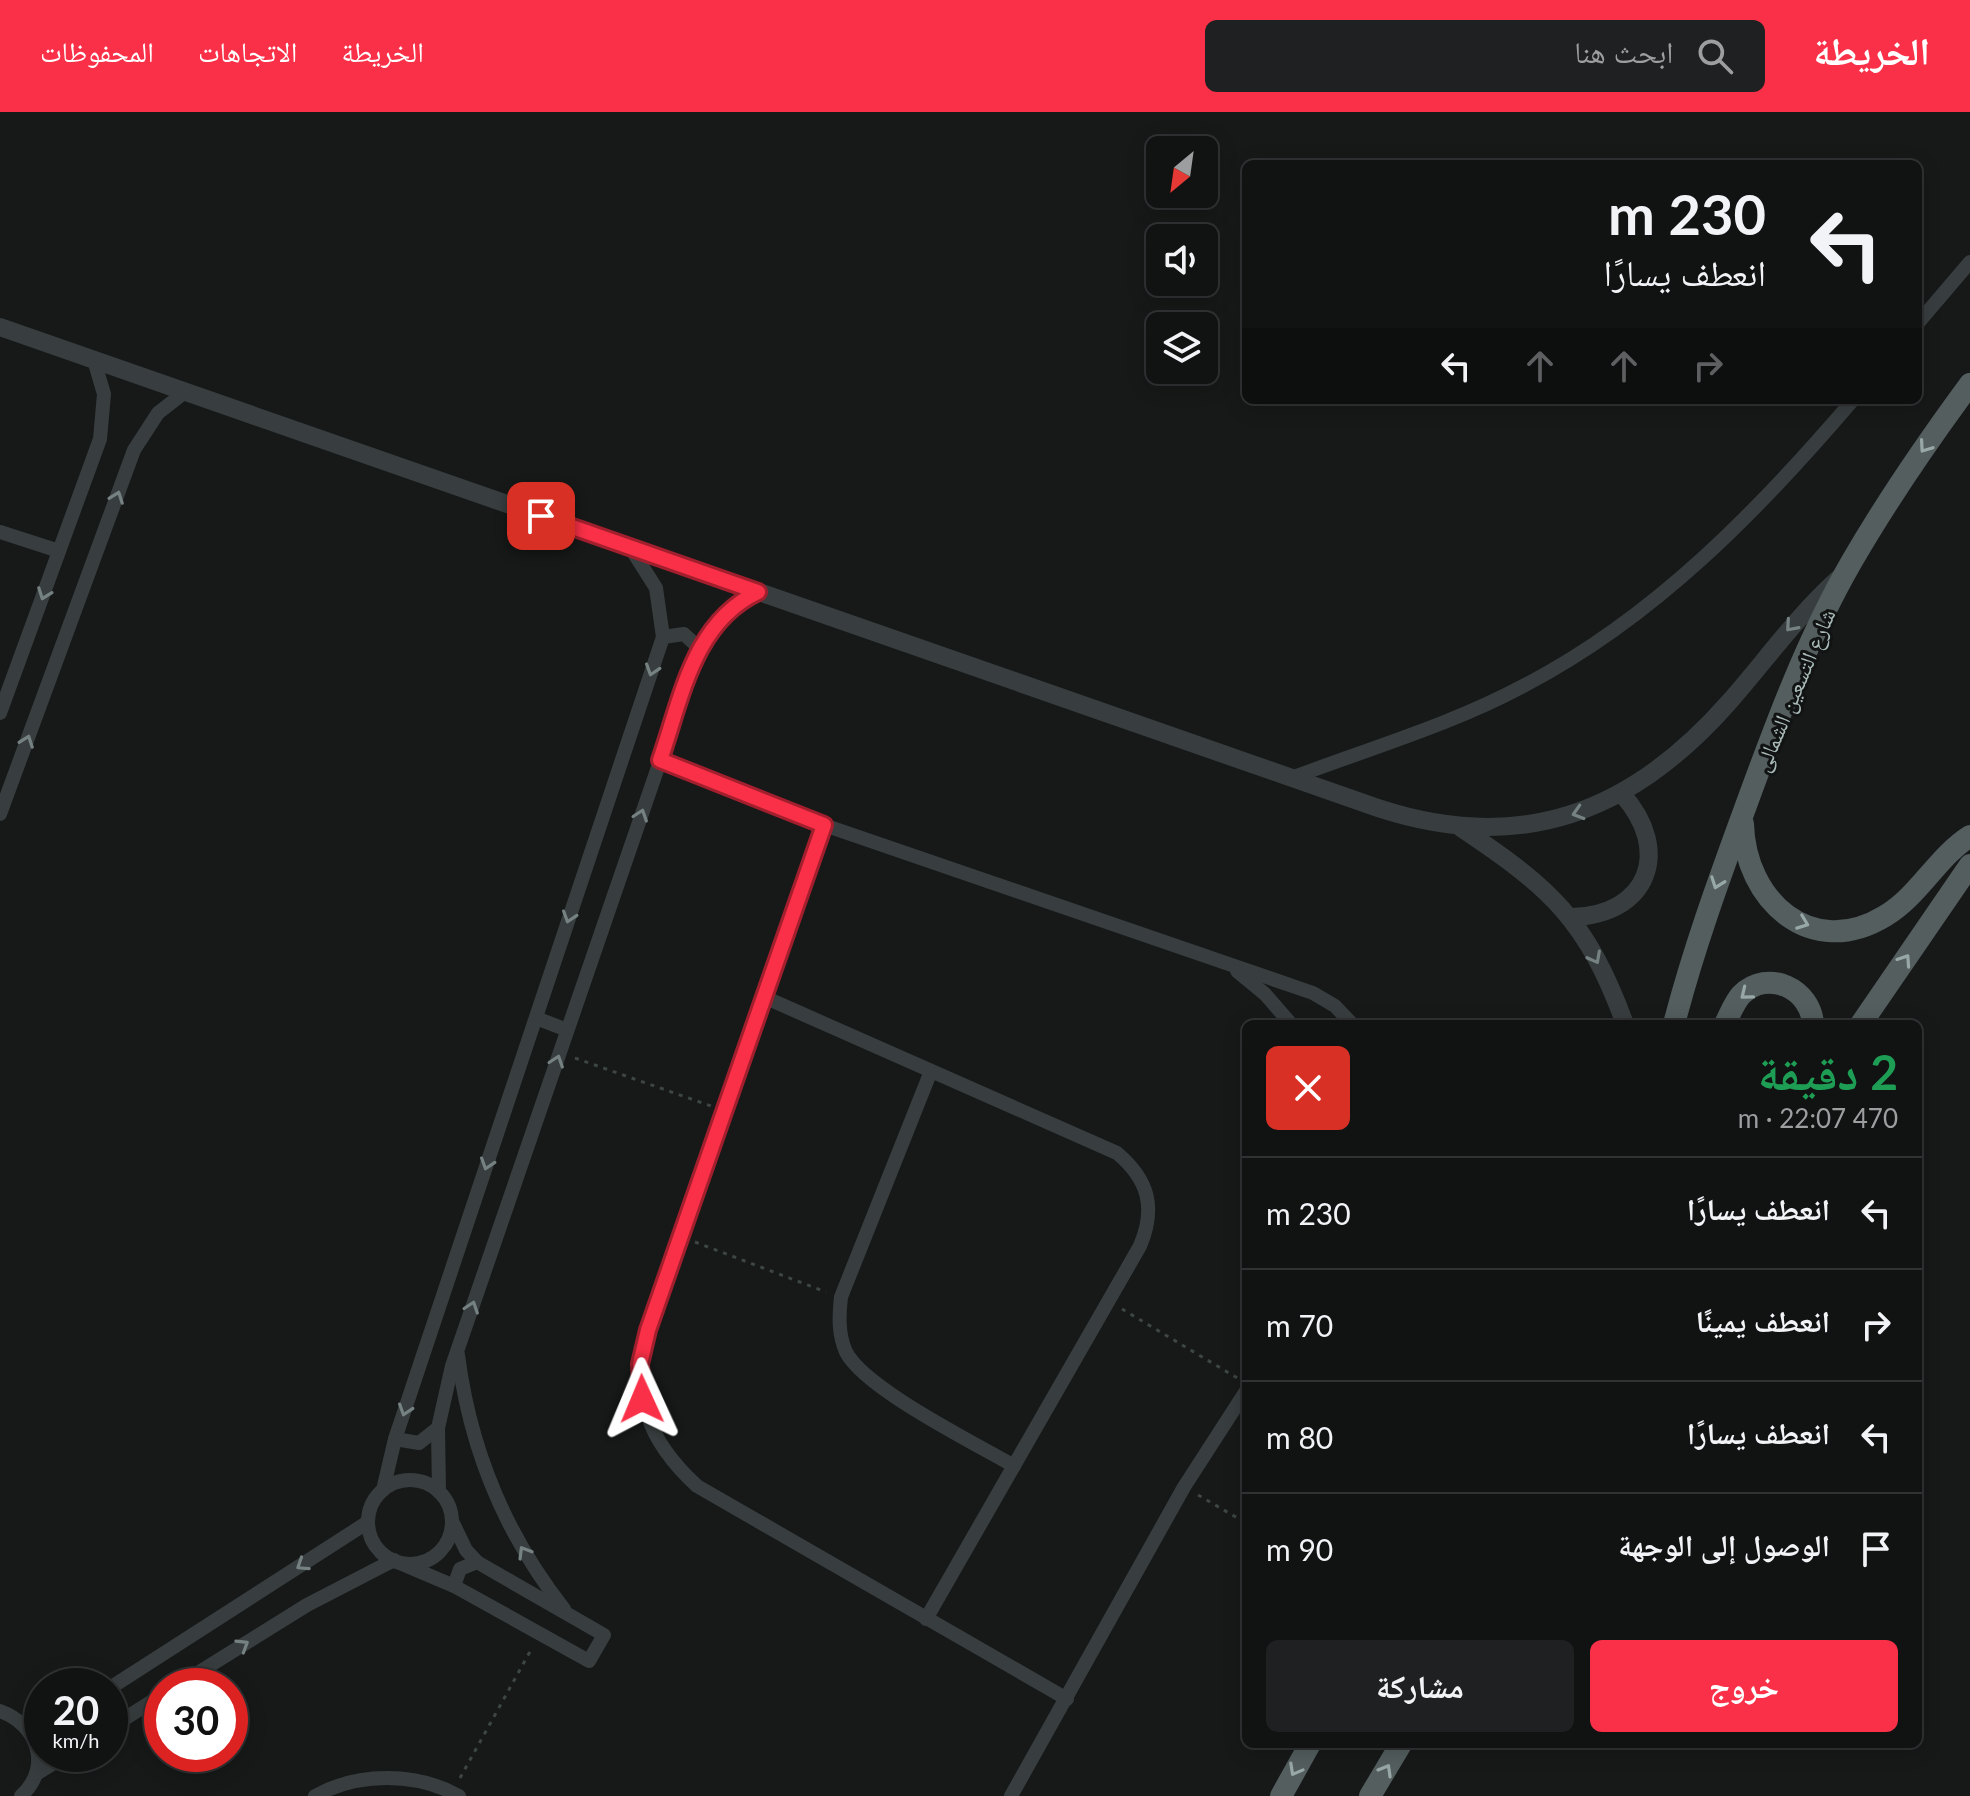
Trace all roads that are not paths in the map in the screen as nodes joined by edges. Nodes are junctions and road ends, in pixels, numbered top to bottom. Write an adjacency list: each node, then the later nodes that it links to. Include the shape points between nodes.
1 (1970, 262): 2 (street)
2 (1922, 318)
3 (0, 327): 4 (street)
4 (94, 360): 6 (street); 10 (street, via 104,394 104,424)
5 (1970, 384): 11 (main road, شارع التسعين الشمالى, one-way to 11)
6 (185, 392): 9 (street); 19 (street, one-way to 6, via 134,450 158,413)
7 (1845, 404): 17 (street, via 1717,545 1599,642 1524,686)
8 (0, 532): 10 (street)
9 (630, 547): 12 (street); 13 (street, via 656,588)
10 (59, 551): 15 (street, one-way to 15)
11 (1846, 572): 18 (street, one-way to 18, via 1800,616 1709,724); 20 (main road, شارع التسعين الشمالى, via 1772,734)
12 (758, 592): 14 (street, via 725,613); 17 (street)
13 (663, 637): 14 (street, via 684,634); 28 (street, one-way to 28)
14 (699, 648): 16 (street)
15 (0, 713)
16 (660, 760): 21 (street); 36 (street, one-way to 16)
17 (1294, 777): 22 (street, via 1401,815)
18 (1622, 794): 22 (street, one-way to 22, via 1566,817); 25 (street, via 1647,835 1644,879 1613,911)
19 (0, 814)
20 (1742, 815): 23 (main road, one-way to 23, via 1744,851 1760,889 1790,917 1829,930 1870,924 1894,910); 32 (main road, شارع التسعين الشمالى, one-way to 32, via 1695,942)
21 (824, 825): 26 (street, via 1155,936); 27 (street)
22 (1461, 828): 25 (street, via 1523,869)
23 (1970, 836)
24 (1970, 865): 35 (main road, one-way to 24)
25 (1572, 917): 31 (street, one-way to 31)
26 (1234, 968): 29 (street); 30 (street, via 1313,993)
27 (764, 997): 37 (street); 51 (street, via 648,1330 640,1364 645,1410 671,1462 697,1486)
28 (536, 1018): 36 (street); 41 (street, one-way to 41)
29 (1288, 1020)
30 (1348, 1020)
31 (1623, 1020)
32 (1675, 1020)
33 (1727, 1020): 34 (main road, one-way to 33, via 1804,998 1773,983 1741,995)
34 (1812, 1020)
35 (1864, 1020)
36 (567, 1030): 38 (street, one-way to 36)
37 (931, 1071): 42 (street, via 841,1297 840,1335 858,1368 872,1381); 42 (street, via 1117,1153 1134,1167 1150,1206 1149,1227)
38 (458, 1349): 40 (street); 50 (street, one-way to 38, via 519,1543 493,1491 470,1421)
39 (1242, 1397): 54 (street, via 1184,1487)
40 (438, 1428): 41 (street, via 419,1443); 44 (street)
41 (395, 1439): 43 (street)
42 (1014, 1466): 51 (street)
43 (383, 1490): 44 (street, via 412,1480); 46 (street)
44 (439, 1492): 45 (street)
45 (452, 1521): 47 (street, via 445,1545 436,1554 413,1563); 48 (street)
46 (368, 1522): 47 (street, via 377,1548); 53 (street, one-way to 53)
47 (397, 1562): 49 (street); 52 (street, one-way to 47, via 307,1605)
48 (477, 1562): 49 (street, via 460,1569); 50 (street)
49 (454, 1586): 50 (street, via 589,1661 604,1635)
50 (570, 1615)
51 (926, 1619): 54 (street)
52 (206, 1668)
53 (128, 1676)
54 (1067, 1699): 64 (street)
55 (0, 1711): 56 (street)
56 (24, 1723)
57 (1308, 1748): 65 (main road, one-way to 65)
58 (1399, 1748): 66 (main road, one-way to 58)
59 (39, 1772): 60 (street)
60 (36, 1774): 62 (street)
61 (456, 1794): 63 (street, via 389,1778 357,1781)
62 (21, 1796)
63 (315, 1796)
64 (1011, 1796)
65 (1281, 1796)
66 (1370, 1796)

